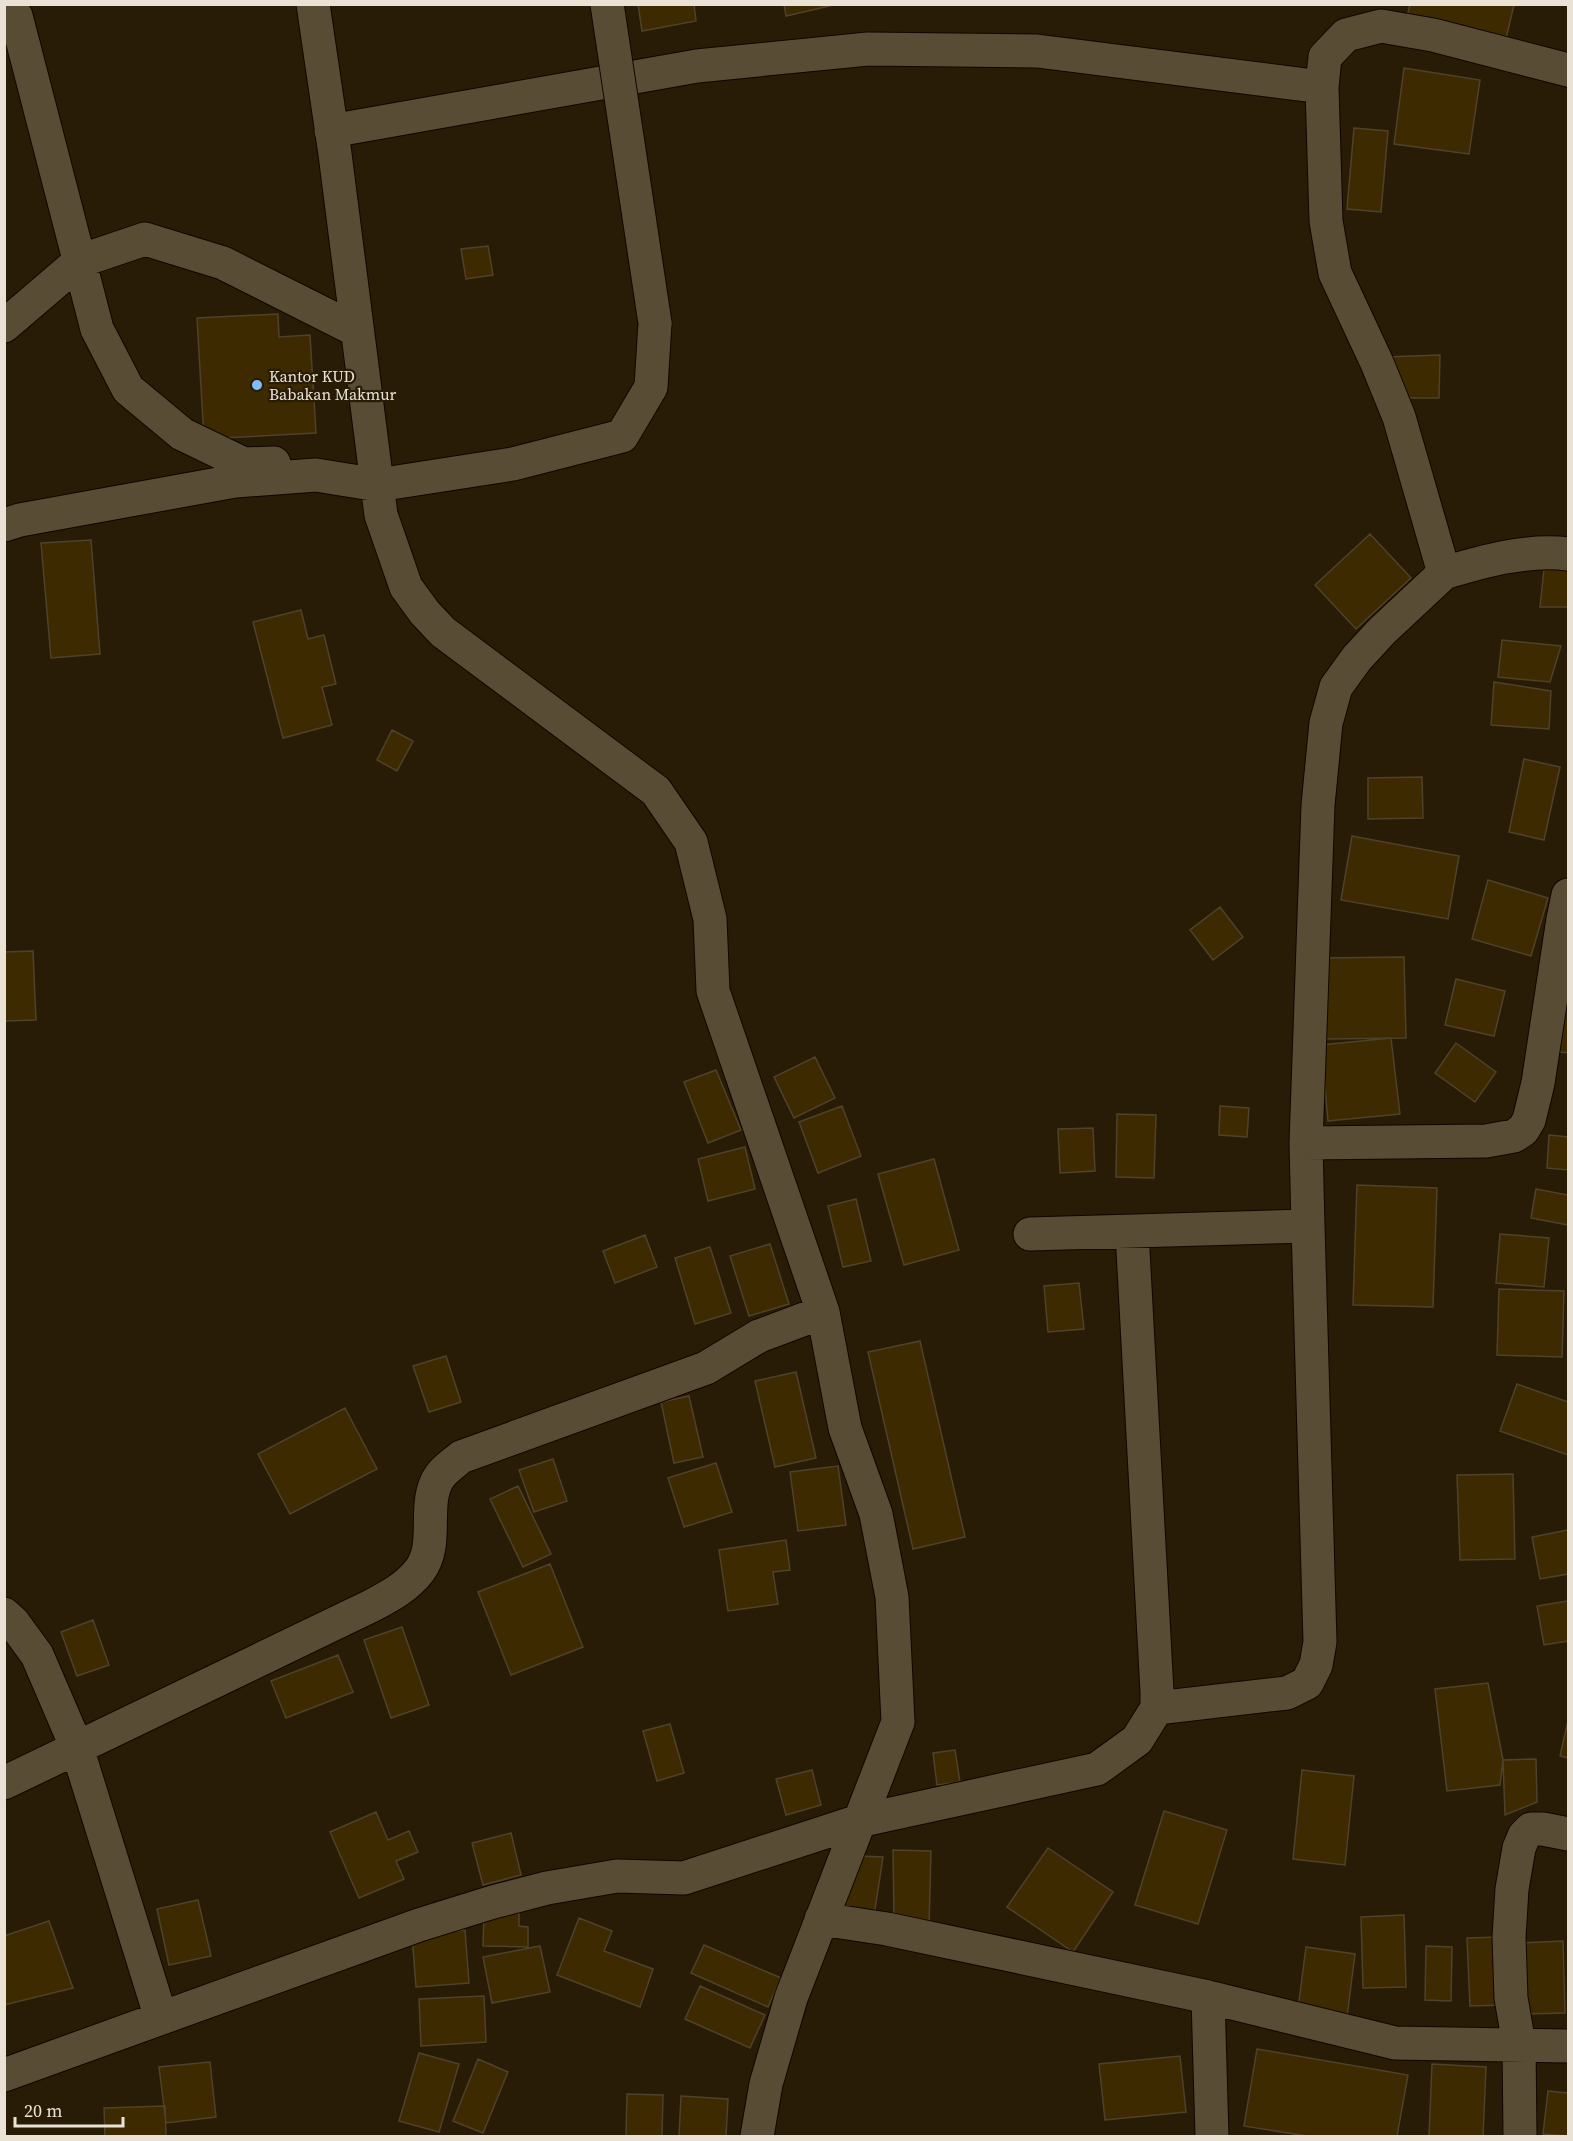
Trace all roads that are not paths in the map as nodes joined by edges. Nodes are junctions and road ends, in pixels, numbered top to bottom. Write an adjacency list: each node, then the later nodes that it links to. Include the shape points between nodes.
1 (313, 4): 6 (street)
2 (607, 4): 10 (street, bridge, via 655,323 651,387 622,436 513,464)
3 (4, 8): 7 (street, via 16,16)
4 (1569, 70): 5 (street, via 1433,35 1381,26 1346,35 1325,57)
5 (1322, 87): 6 (street, via 1037,51 868,50 697,66); 13 (street, via 1326,221 1335,273 1399,417)
6 (331, 131): 9 (street)
7 (80, 261): 8 (street); 9 (street, via 145,239 223,263); 10 (street, via 97,329 128,389 182,434 244,464 293,462 329,467)
8 (4, 326)
9 (356, 330): 10 (street)
10 (375, 485): 11 (street, via 316,475 235,481); 19 (street, via 406,587 425,613 443,632 656,791 691,842 710,919 713,991)
11 (4, 525)
12 (1569, 554): 13 (street, via 1491,559)
13 (1444, 573): 15 (street, via 1357,658 1336,687 1326,723 1318,805)
14 (1569, 895): 15 (street, via 1538,1083 1523,1130 1514,1136 1486,1141)
15 (1306, 1143): 16 (street)
16 (1308, 1226): 17 (street); 21 (street, via 1320,1642 1316,1665 1307,1683 1287,1693)
17 (1132, 1232): 18 (street); 21 (street)
18 (1030, 1234)
19 (824, 1312): 22 (street, via 759,1336 706,1368 461,1457 440,1474 433,1488 429,1543 421,1568 402,1589); 24 (street, via 845,1428 876,1514 892,1597 898,1722)
20 (4, 1614): 22 (street, via 37,1655)
21 (1157, 1708): 24 (street, via 1137,1740 1097,1769)
22 (77, 1748): 23 (street); 28 (street)
23 (4, 1784)
24 (859, 1821): 26 (street); 28 (street, via 684,1878 617,1876 493,1902)
25 (1569, 1834): 29 (street, via 1531,1829 1519,1848 1509,1937 1511,1998)
26 (821, 1919): 27 (street, via 887,1929); 32 (street, via 791,1998 766,2084)
27 (1208, 1997): 29 (street, via 1395,2043); 33 (street)
28 (161, 2019): 31 (street)
29 (1519, 2044): 30 (street); 34 (street)
30 (1569, 2046)
31 (4, 2075)
32 (757, 2136)
33 (1212, 2136)
34 (1520, 2136)

